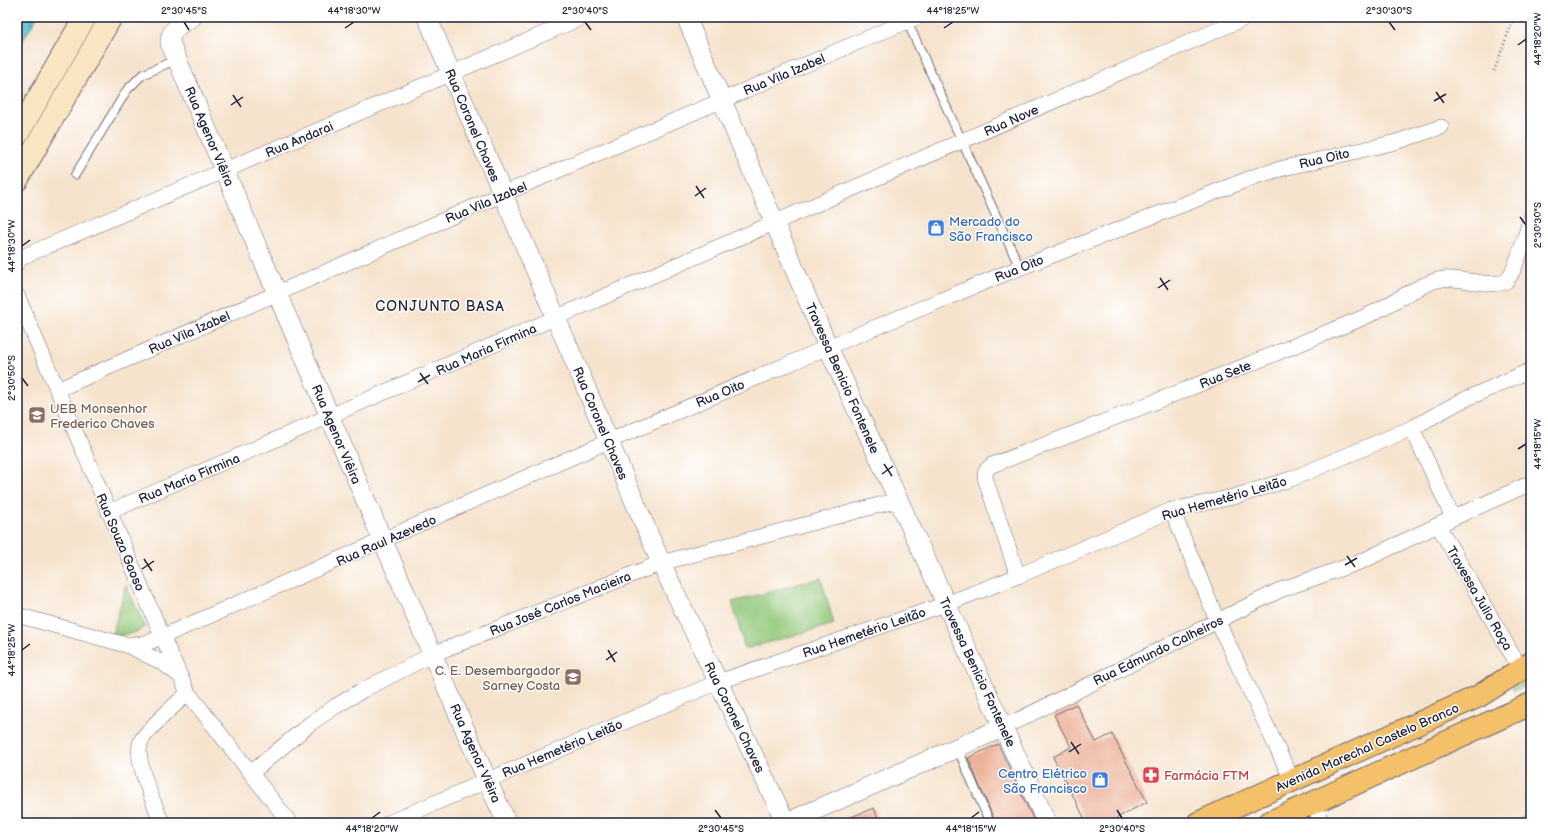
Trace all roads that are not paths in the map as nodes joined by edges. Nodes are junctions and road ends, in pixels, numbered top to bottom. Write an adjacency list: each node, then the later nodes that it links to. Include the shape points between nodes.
1 (85, 17): 13 (main road)
2 (111, 17): 17 (main road)
3 (192, 17): 9 (street, via 172,33)
4 (427, 17): 10 (street, Rua Coronel Chaves)
5 (583, 17): 10 (street, Rua Andarai)
6 (686, 17): 11 (street, Travessa Benicio Fontenele)
7 (1247, 17): 14 (street, Rua Nove)
8 (912, 19): 11 (street, Rua Vila Izabel); 14 (lane)
9 (174, 51): 15 (street, Rua Agenor Viêira); 16 (lane, via 127,90)
10 (451, 74): 15 (street, Rua Andarai); 18 (street, Rua Coronel Chaves)
11 (721, 102): 18 (street, Rua Vila Izabel); 20 (street, Travessa Benicio Fontenele)
12 (1441, 127): 23 (street, Rua Oito, via 1396,142 1259,175)
13 (17, 134)
14 (962, 142): 20 (street, Rua Nove); 23 (lane)
15 (224, 171): 22 (street, Rua Andarai, via 22,257); 24 (street, Rua Agenor Viêira)
16 (75, 175)
17 (17, 180)
18 (503, 194): 24 (street, Rua Vila Izabel); 26 (street, Rua Coronel Chaves)
19 (1531, 217): 21 (street, Rua Sete)
20 (775, 223): 26 (street, Rua Maria Firmina); 27 (street, Travessa Benicio Fontenele)
21 (1525, 252): 41 (street, Rua Sete, via 1506,281 1492,283 1449,278 1429,283 1362,318 1141,409 992,465 984,474)
22 (17, 263)
23 (1020, 268): 27 (street, Rua Oito)
24 (277, 293): 29 (street, Rua Vila Izabel); 30 (street, Rua Agenor Viêira)
25 (17, 295): 29 (street, Rua Souza Gaoso)
26 (556, 318): 30 (street, Rua Maria Firmina); 32 (street, Rua Coronel Chaves)
27 (828, 347): 32 (street, Rua Oito); 34 (street, Travessa Benicio Fontenele)
28 (1531, 370): 31 (street, Rua Hemetério Leitão, via 1459,402)
29 (57, 390): 36 (street, Rua Souza Gaoso)
30 (329, 418): 36 (street, Rua Maria Firmina); 39 (street, Rua Agenor Viêira)
31 (1412, 428): 35 (street, Rua Hemetério Leitão, via 1291,479 1232,497); 37 (street)
32 (609, 441): 39 (street, Rua Raul Azevedo); 40 (street, Rua Coronel Chaves)
33 (1531, 482): 37 (street, Rua Edmundo Calheiros)
34 (898, 500): 40 (street, Rua José Carlos Macieira); 42 (street, Travessa Benicio Fontenele)
35 (1172, 510): 41 (street, Rua Hemetério Leitão); 44 (street)
36 (109, 512): 45 (street, Rua Souza Gaoso)
37 (1453, 518): 38 (street, Rua Edmundo Calheiros)
38 (1438, 525): 44 (street, Rua Edmundo Calheiros, via 1360,562 1280,590); 48 (street, Travessa Julio Roça)
39 (382, 541): 45 (street, Rua Raul Azevedo); 47 (street, Rua Agenor Viêira)
40 (661, 563): 47 (street, Rua José Carlos Macieira); 50 (street, Rua Coronel Chaves)
41 (1018, 576): 42 (street, Rua Hemetério Leitão)
42 (946, 604): 50 (street, Rua Hemetério Leitão); 53 (street, Travessa Benicio Fontenele)
43 (17, 615): 46 (street)
44 (1218, 620): 53 (street, Rua Edmundo Calheiros); 57 (street)
45 (163, 638): 46 (street, Rua Raul Azevedo); 49 (street, Rua Souza Gaoso)
46 (126, 645): 49 (street, via 161,662)
47 (433, 654): 55 (street, Rua José Carlos Macieira, via 336,706 311,723); 56 (street, Rua Agenor Viêira)
48 (1526, 667): 57 (main road, Avenida Marechal Castelo Branco, via 1479,696)
49 (180, 676): 51 (street, Rua Souza Gaoso)
50 (718, 682): 56 (street, Rua Hemetério Leitão); 64 (street, Rua Coronel Chaves)
51 (188, 693): 55 (street, Rua Souza Gaoso); 60 (street, via 146,733 141,742 139,753 148,790)
52 (1531, 704): 58 (main road)
53 (1004, 727): 54 (street, Rua Edmundo Calheiros); 66 (street, Travessa Benicio Fontenele)
54 (956, 747): 64 (street, Rua Edmundo Calheiros); 65 (lane)
55 (251, 773): 61 (street, Rua Souza Gaoso)
56 (487, 780): 62 (street, Rua Hemetério Leitão); 63 (street, Rua Agenor Viêira)
57 (1292, 780): 67 (main road, Avenida Marechal Castelo Branco)
58 (1313, 803): 68 (main road); 69 (street)
59 (1531, 821): 70 (street)
60 (162, 823)
61 (290, 823)
62 (388, 823)
63 (507, 823)
64 (786, 823)
65 (990, 823)
66 (1047, 823)
67 (1198, 823)
68 (1268, 823)
69 (1322, 823)
70 (1526, 823)

